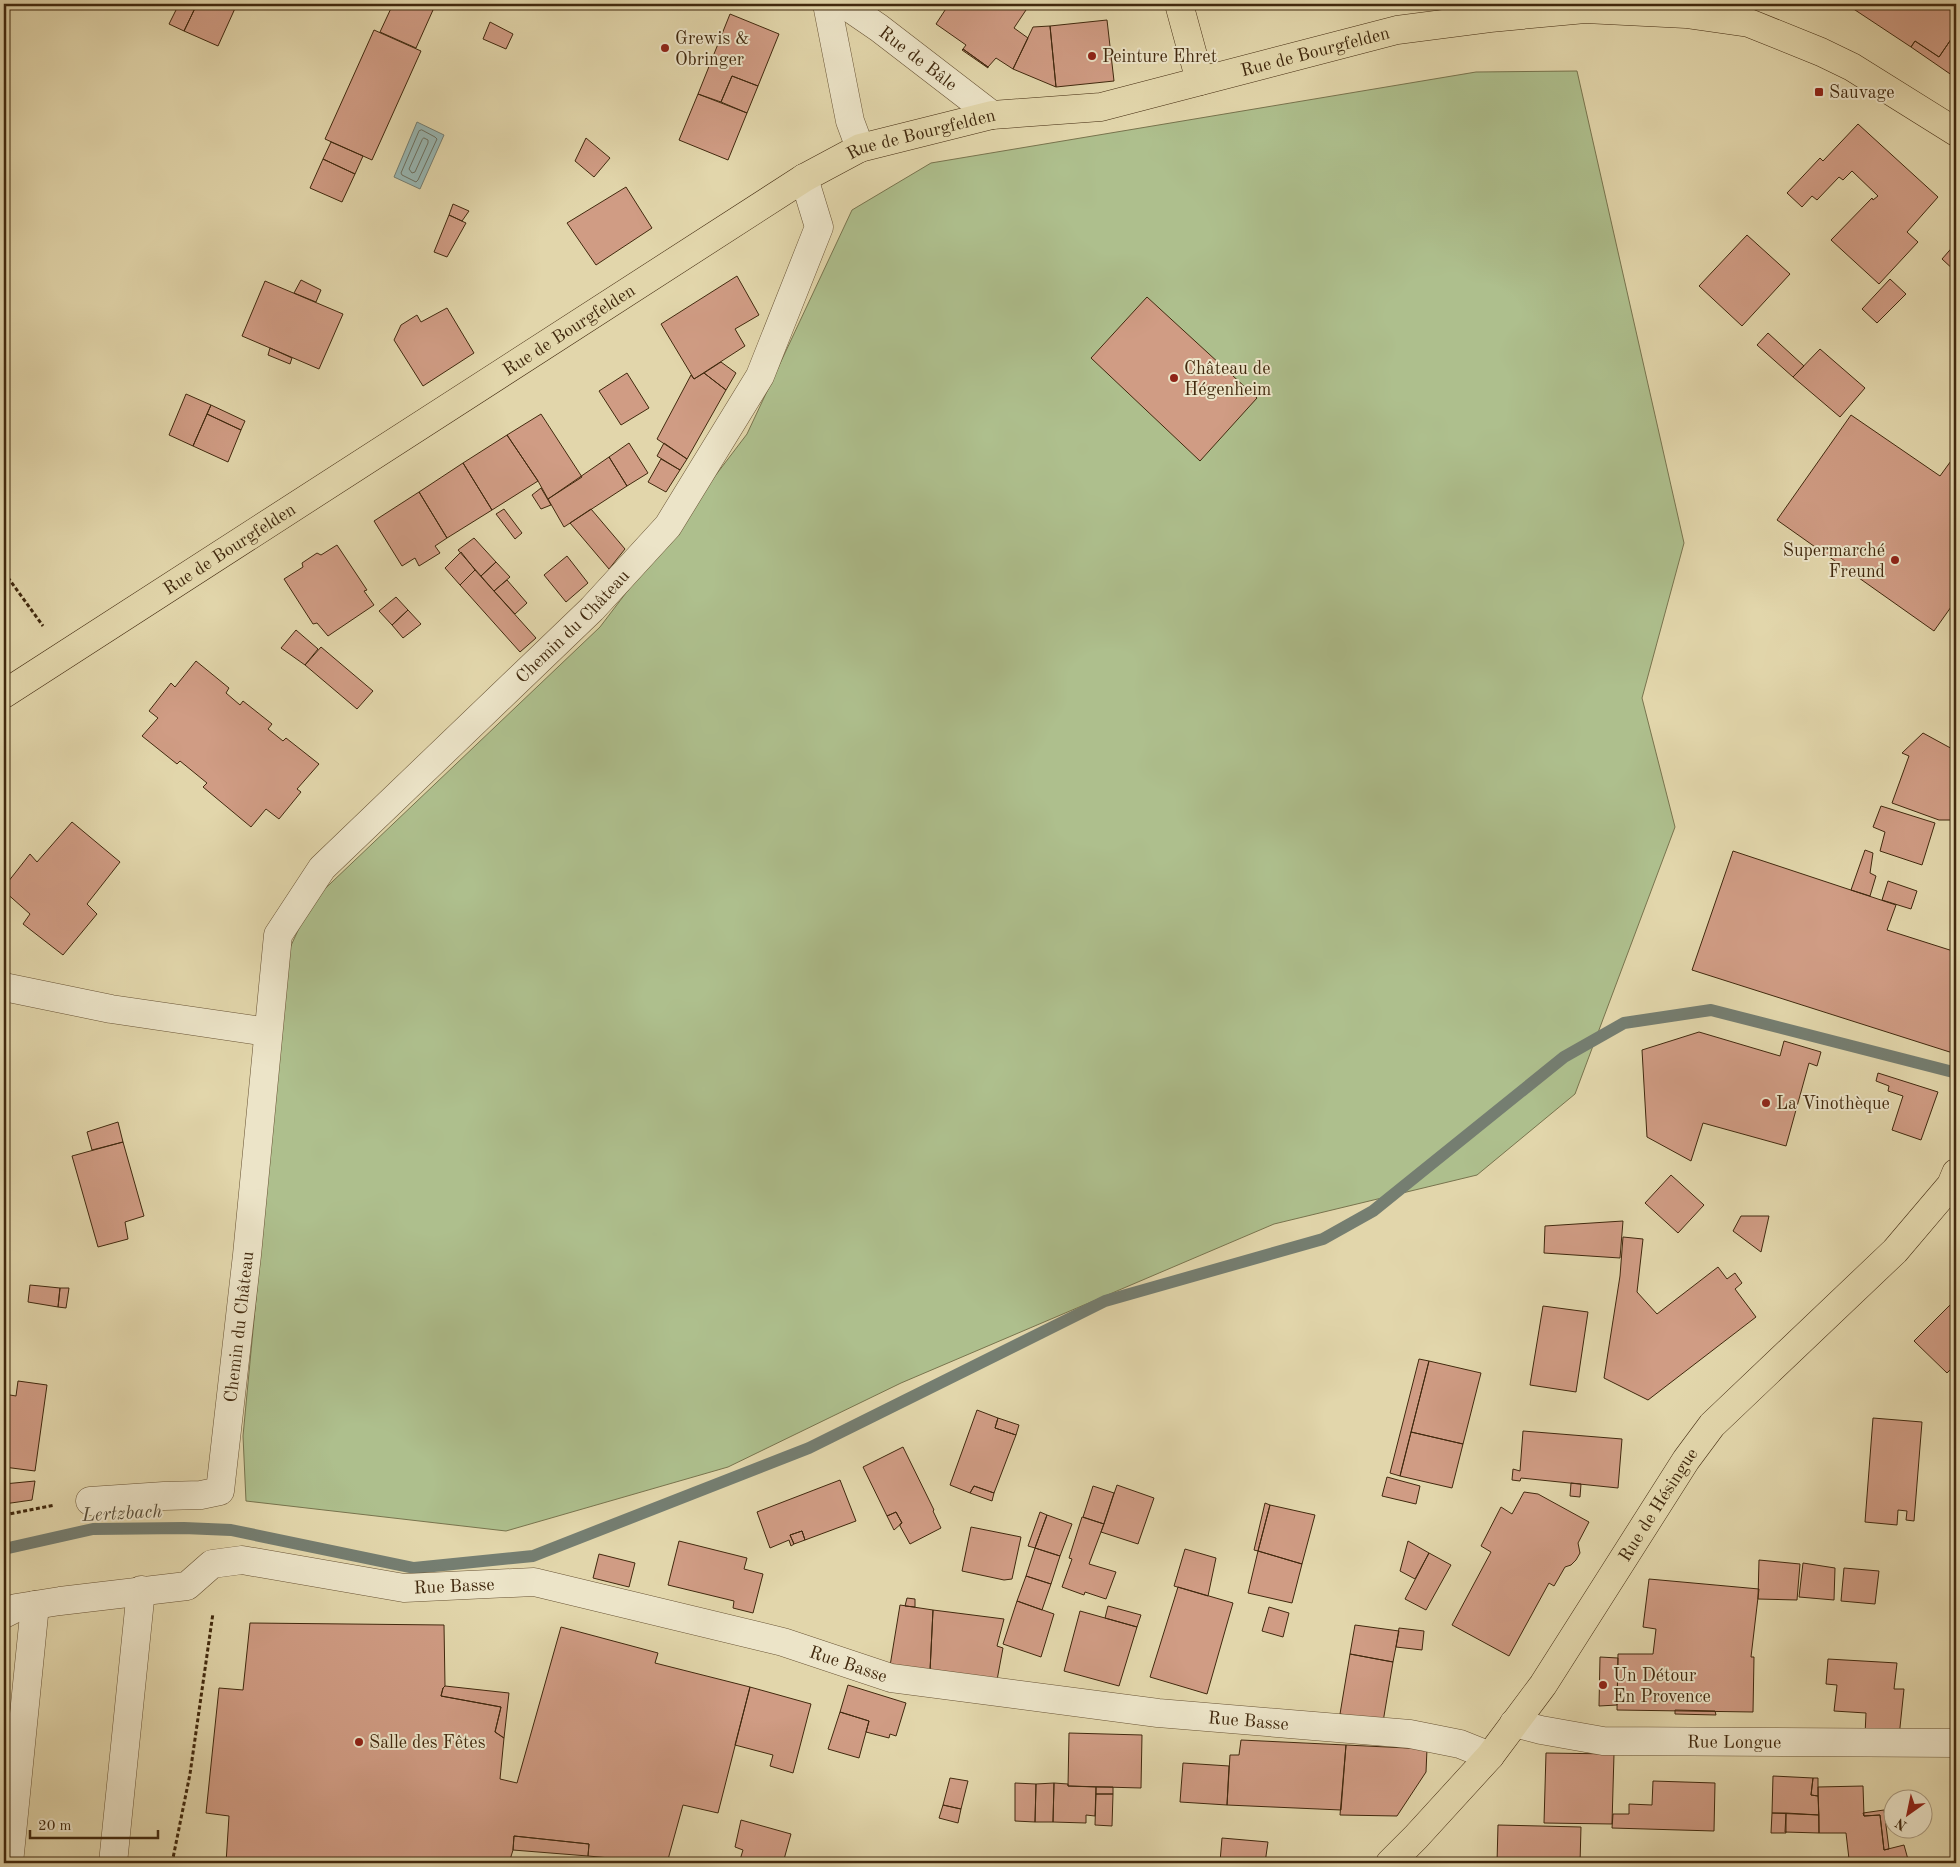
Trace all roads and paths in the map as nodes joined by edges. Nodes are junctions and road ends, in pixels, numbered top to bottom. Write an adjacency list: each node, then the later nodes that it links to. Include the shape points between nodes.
1 (827, 4): 8 (street, via 850,121)
2 (844, 4): 6 (street, Rue de Bâle)
3 (1179, 4): 5 (main road)
4 (1686, 9): 5 (main road, Rue de Bourgfelden, via 1585,9 1397,30); 7 (main road, Rue de Bourgfelden, via 1749,23 1821,52 1879,83)
5 (1200, 81): 6 (main road, Rue de Bourgfelden, via 1101,107)
6 (992, 115): 8 (main road, Rue de Bourgfelden)
7 (1956, 132)
8 (860, 148): 9 (main road, Rue de Bourgfelden)
9 (804, 178): 11 (main road, Rue de Bourgfelden); 14 (street, Chemin du Château, via 818,227 812,245 760,376 668,526 592,609 322,868 278,935)
10 (4, 572): 11 (path)
11 (64, 655): 12 (main road, Rue de Bourgfelden)
12 (4, 694)
13 (4, 988): 14 (street, via 111,1009)
14 (268, 1032): 16 (street, Chemin du Château, via 220,1491 201,1496)
15 (1956, 1174): 22 (main road, Rue de Hésingue, via 1951,1185 1895,1251 1712,1425 1686,1460 1543,1685)
16 (90, 1501): 17 (path)
17 (4, 1515)
18 (212, 1564): 19 (street, via 187,1586); 24 (street, Rue Basse, via 242,1560 404,1588 534,1582 783,1642 891,1678 1158,1713 1410,1734 1460,1744); 27 (path, via 216,1593 190,1774)
19 (142, 1590): 20 (street); 26 (street)
20 (35, 1605): 21 (street); 25 (street)
21 (4, 1614)
22 (1514, 1723): 23 (street, Rue Longue, via 1603,1741); 24 (main road, Rue de Hésingue)
23 (1956, 1743)
24 (1490, 1756): 28 (main road, Rue de Hésingue)
25 (9, 1863)
26 (113, 1863)
27 (172, 1863)
28 (1390, 1863)

